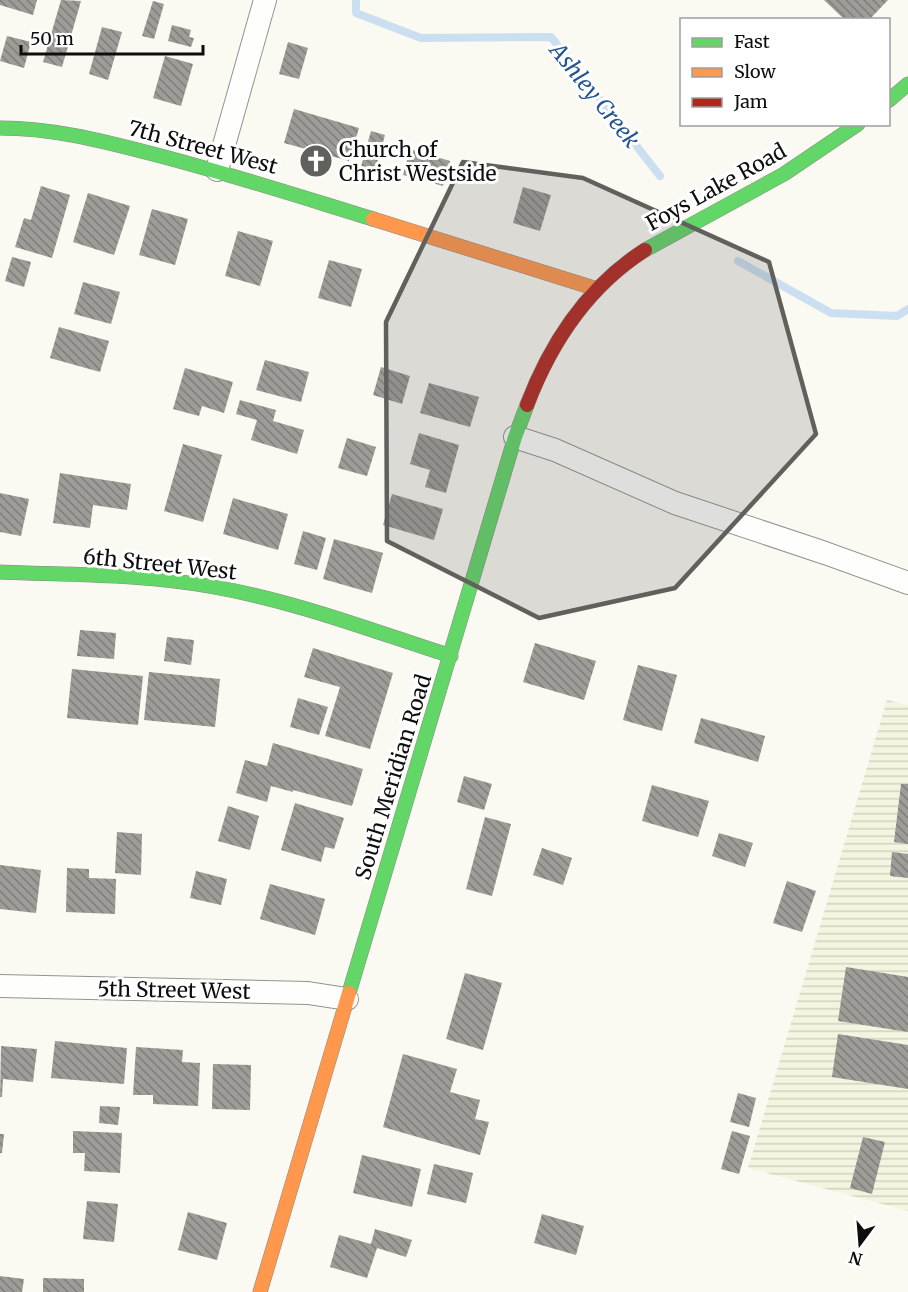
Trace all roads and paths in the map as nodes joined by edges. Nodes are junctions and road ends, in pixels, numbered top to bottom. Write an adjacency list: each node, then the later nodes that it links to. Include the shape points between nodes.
1 (265, 0): 6 (street)
2 (908, 84): 3 (street)
3 (890, 99)
4 (855, 126): 7 (street, Foys Lake Road, via 782,176 637,254)
5 (0, 128): 6 (street, 7th Street West, via 82,136)
6 (217, 170): 7 (street, 7th Street West)
7 (597, 289): 8 (street, South Meridian Road, via 555,342)
8 (515, 437): 10 (street, via 555,450 675,503); 11 (street, South Meridian Road)
9 (0, 572): 11 (street, 6th Street West, via 164,580 239,592 286,603)
10 (908, 583)
11 (451, 656): 13 (street, South Meridian Road)
12 (0, 986): 13 (street, 5th Street West, via 308,993)
13 (347, 999): 14 (street, South Meridian Road)
14 (260, 1292)

